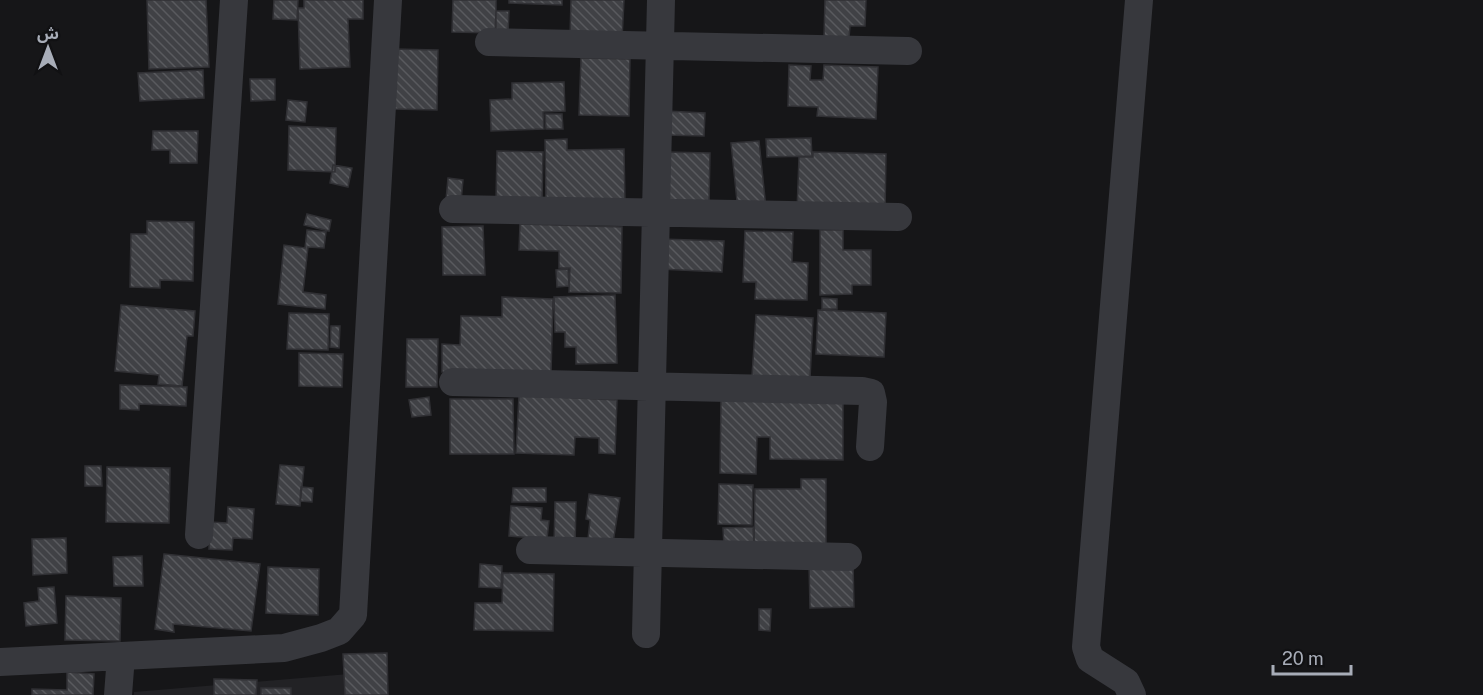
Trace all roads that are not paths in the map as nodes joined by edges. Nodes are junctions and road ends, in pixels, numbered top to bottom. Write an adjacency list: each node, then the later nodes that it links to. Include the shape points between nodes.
1 (234, 0): 14 (street)
2 (388, 0): 19 (street, via 353,615 339,631 284,648)
3 (661, 0): 6 (street)
4 (1139, 0): 22 (street, via 1086,646 1090,659 1126,682)
5 (489, 42): 6 (street)
6 (660, 45): 7 (street); 9 (street)
7 (908, 51)
8 (453, 209): 9 (street)
9 (656, 213): 10 (street); 12 (street)
10 (898, 218)
11 (453, 382): 12 (street)
12 (652, 386): 13 (street, via 871,393); 16 (street)
13 (870, 447)
14 (199, 535)
15 (530, 550): 16 (street)
16 (648, 553): 17 (street); 18 (street)
17 (848, 557)
18 (646, 634)
19 (121, 656): 20 (street); 21 (street)
20 (0, 662)
21 (118, 695)
22 (1132, 695)

